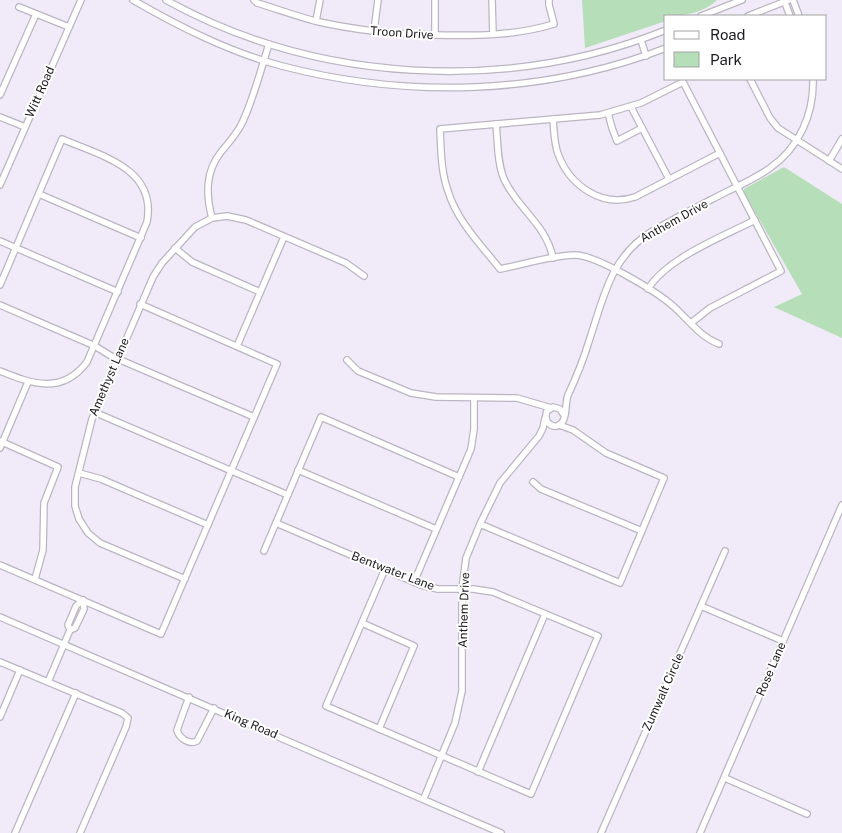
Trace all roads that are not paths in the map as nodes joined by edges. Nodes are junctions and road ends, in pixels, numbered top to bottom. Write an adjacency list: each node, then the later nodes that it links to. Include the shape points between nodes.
1 (133, 0): 28 (street, via 172,22)
2 (166, 0): 25 (street, via 212,23)
3 (254, 0): 18 (street, Troon Drive)
4 (320, 0): 18 (street)
5 (378, 0): 21 (street)
6 (435, 0): 23 (street)
7 (492, 0): 22 (street)
8 (550, 0): 22 (street, Troon Drive, via 554,24 528,31)
9 (742, 0): 14 (street)
10 (788, 0): 15 (street); 16 (street); 17 (street)
11 (81, 1): 19 (street, Witt Road)
12 (20, 7): 13 (street)
13 (36, 14): 19 (street); 31 (street)
14 (704, 15)
15 (750, 15)
16 (790, 15)
17 (798, 15)
18 (316, 21): 21 (street, Troon Drive)
19 (69, 27): 37 (street, Witt Road)
20 (664, 31): 24 (street)
21 (374, 32): 23 (street, Troon Drive)
22 (493, 34): 23 (street, Troon Drive)
23 (435, 35)
24 (641, 40): 25 (street, via 581,57 539,64 452,71 344,62); 27 (street)
25 (269, 44): 28 (street)
26 (664, 49): 27 (street)
27 (646, 56): 28 (street, via 554,79 462,88 370,83)
28 (264, 60): 48 (street, via 240,127 210,172 208,195)
29 (751, 80): 40 (street, via 772,122)
30 (813, 80): 40 (street, Anthem Drive, via 809,114)
31 (0, 96)
32 (631, 106): 33 (street); 38 (street); 41 (street, via 683,82)
33 (608, 113): 35 (street); 38 (street, via 618,141)
34 (0, 117): 37 (street)
35 (553, 119): 36 (street); 44 (street, via 556,145 563,163 582,187 597,197 631,198)
36 (496, 124): 55 (street, via 503,176 545,234); 55 (street, via 440,129 443,173 452,201 465,224 500,269)
37 (25, 128): 45 (street, Witt Road)
38 (642, 128): 44 (street)
39 (842, 139): 42 (street)
40 (797, 141): 42 (street); 46 (street, Anthem Drive, via 770,169)
41 (720, 153): 44 (street); 46 (street)
42 (828, 161): 43 (street)
43 (842, 169)
44 (669, 179)
45 (0, 185)
46 (737, 186): 49 (street); 56 (street, Anthem Drive, via 645,235 625,253)
47 (39, 194): 51 (street); 51 (street, via 62,139 117,162 129,170 144,189 148,208); 53 (street)
48 (212, 218): 50 (street, via 236,217); 54 (street, Amethyst Lane, via 195,227)
49 (755, 220): 59 (street, via 672,263); 64 (street, via 781,270 710,308)
50 (284, 237): 57 (street, via 346,263); 61 (street)
51 (141, 238): 60 (street)
52 (0, 241): 53 (street)
53 (16, 248): 58 (street); 60 (street)
54 (175, 248): 61 (street, via 195,264); 62 (street, Amethyst Lane, via 156,272)
55 (553, 258): 56 (street, via 584,256)
56 (614, 270): 59 (street); 72 (street, Anthem Drive)
57 (364, 276)
58 (0, 285)
59 (648, 288): 64 (street)
60 (118, 292): 66 (street)
61 (260, 292): 67 (street)
62 (140, 304): 67 (street); 68 (street, Amethyst Lane)
63 (0, 305): 66 (street)
64 (691, 323): 65 (street, via 707,339)
65 (720, 344)
66 (95, 346): 68 (street); 71 (street, via 90,358 68,379 43,384)
67 (237, 346): 78 (street, via 277,364)
68 (117, 358): 76 (street, Amethyst Lane); 78 (street)
69 (347, 360): 73 (street, via 358,372 411,394)
70 (0, 371): 71 (street)
71 (28, 382): 83 (street)
72 (568, 395): 75 (street, Anthem Drive, via 561,404); 77 (street, Anthem Drive)
73 (474, 398): 74 (street, via 517,398); 87 (street, via 471,448)
74 (537, 404): 75 (street); 79 (street)
75 (552, 408): 77 (street, via 560,409); 79 (street)
76 (94, 412): 85 (street); 86 (street, Amethyst Lane)
77 (564, 416): 80 (street); 81 (street)
78 (254, 417): 85 (street)
79 (546, 417): 80 (street, via 549,424); 82 (street, Anthem Drive)
80 (557, 426): 81 (street); 82 (street, Anthem Drive)
81 (573, 430): 95 (street, via 606,453 664,478)
82 (539, 436): 92 (street, Anthem Drive, via 500,483)
83 (1, 443): 101 (street, via 58,467 44,504 43,550)
84 (298, 470): 87 (street, via 321,418); 89 (street); 94 (street)
85 (231, 471): 89 (street); 93 (street)
86 (79, 473): 93 (street, via 101,479); 100 (street, Amethyst Lane, via 75,506 78,519 88,533 100,543)
87 (459, 477): 94 (street)
88 (533, 482): 95 (street, via 541,489)
89 (288, 495): 91 (street)
90 (842, 505): 109 (street, Rose Lane)
91 (276, 522): 96 (street); 99 (street, Bentwater Lane)
92 (480, 524): 95 (street, via 620,583); 103 (street, Anthem Drive, via 466,558)
93 (208, 525): 100 (street)
94 (436, 529): 102 (street)
95 (642, 531)
96 (264, 551)
97 (725, 551): 105 (street, Zumwalt Circle)
98 (0, 565): 101 (street)
99 (385, 569): 102 (street, Bentwater Lane); 108 (street)
100 (185, 579): 104 (street, via 161,634)
101 (35, 580): 104 (street)
102 (414, 582): 103 (street, Bentwater Lane, via 438,589)
103 (462, 589): 106 (street, Bentwater Lane, via 493,592); 119 (street, Anthem Drive, via 462,691 455,723)
104 (82, 600): 110 (street, via 68,625 70,630)
105 (701, 606): 109 (street); 127 (street, Zumwalt Circle)
106 (545, 614): 120 (street); 120 (street, Bentwater Lane, via 598,636 531,794)
107 (0, 617): 110 (street, King Road)
108 (362, 624): 118 (street, via 414,646); 118 (street, via 326,706)
109 (783, 641): 121 (street, Rose Lane)
110 (64, 644): 113 (street); 115 (street, King Road)
111 (0, 662): 112 (street)
112 (20, 670): 113 (street); 117 (street)
113 (48, 682): 114 (street)
114 (76, 693): 124 (street); 125 (street, via 128,718)
115 (189, 698): 116 (street, King Road); 116 (street, via 177,730 180,737 191,743 197,741)
116 (214, 708): 122 (street, King Road)
117 (0, 717)
118 (379, 729): 119 (street)
119 (442, 756): 120 (street); 122 (street, Anthem Drive)
120 (478, 772)
121 (725, 778): 123 (street); 128 (street, Rose Lane)
122 (424, 798): 126 (street, King Road)
123 (807, 814)
124 (15, 833)
125 (80, 833)
126 (501, 833)
127 (601, 833)
128 (700, 833)

